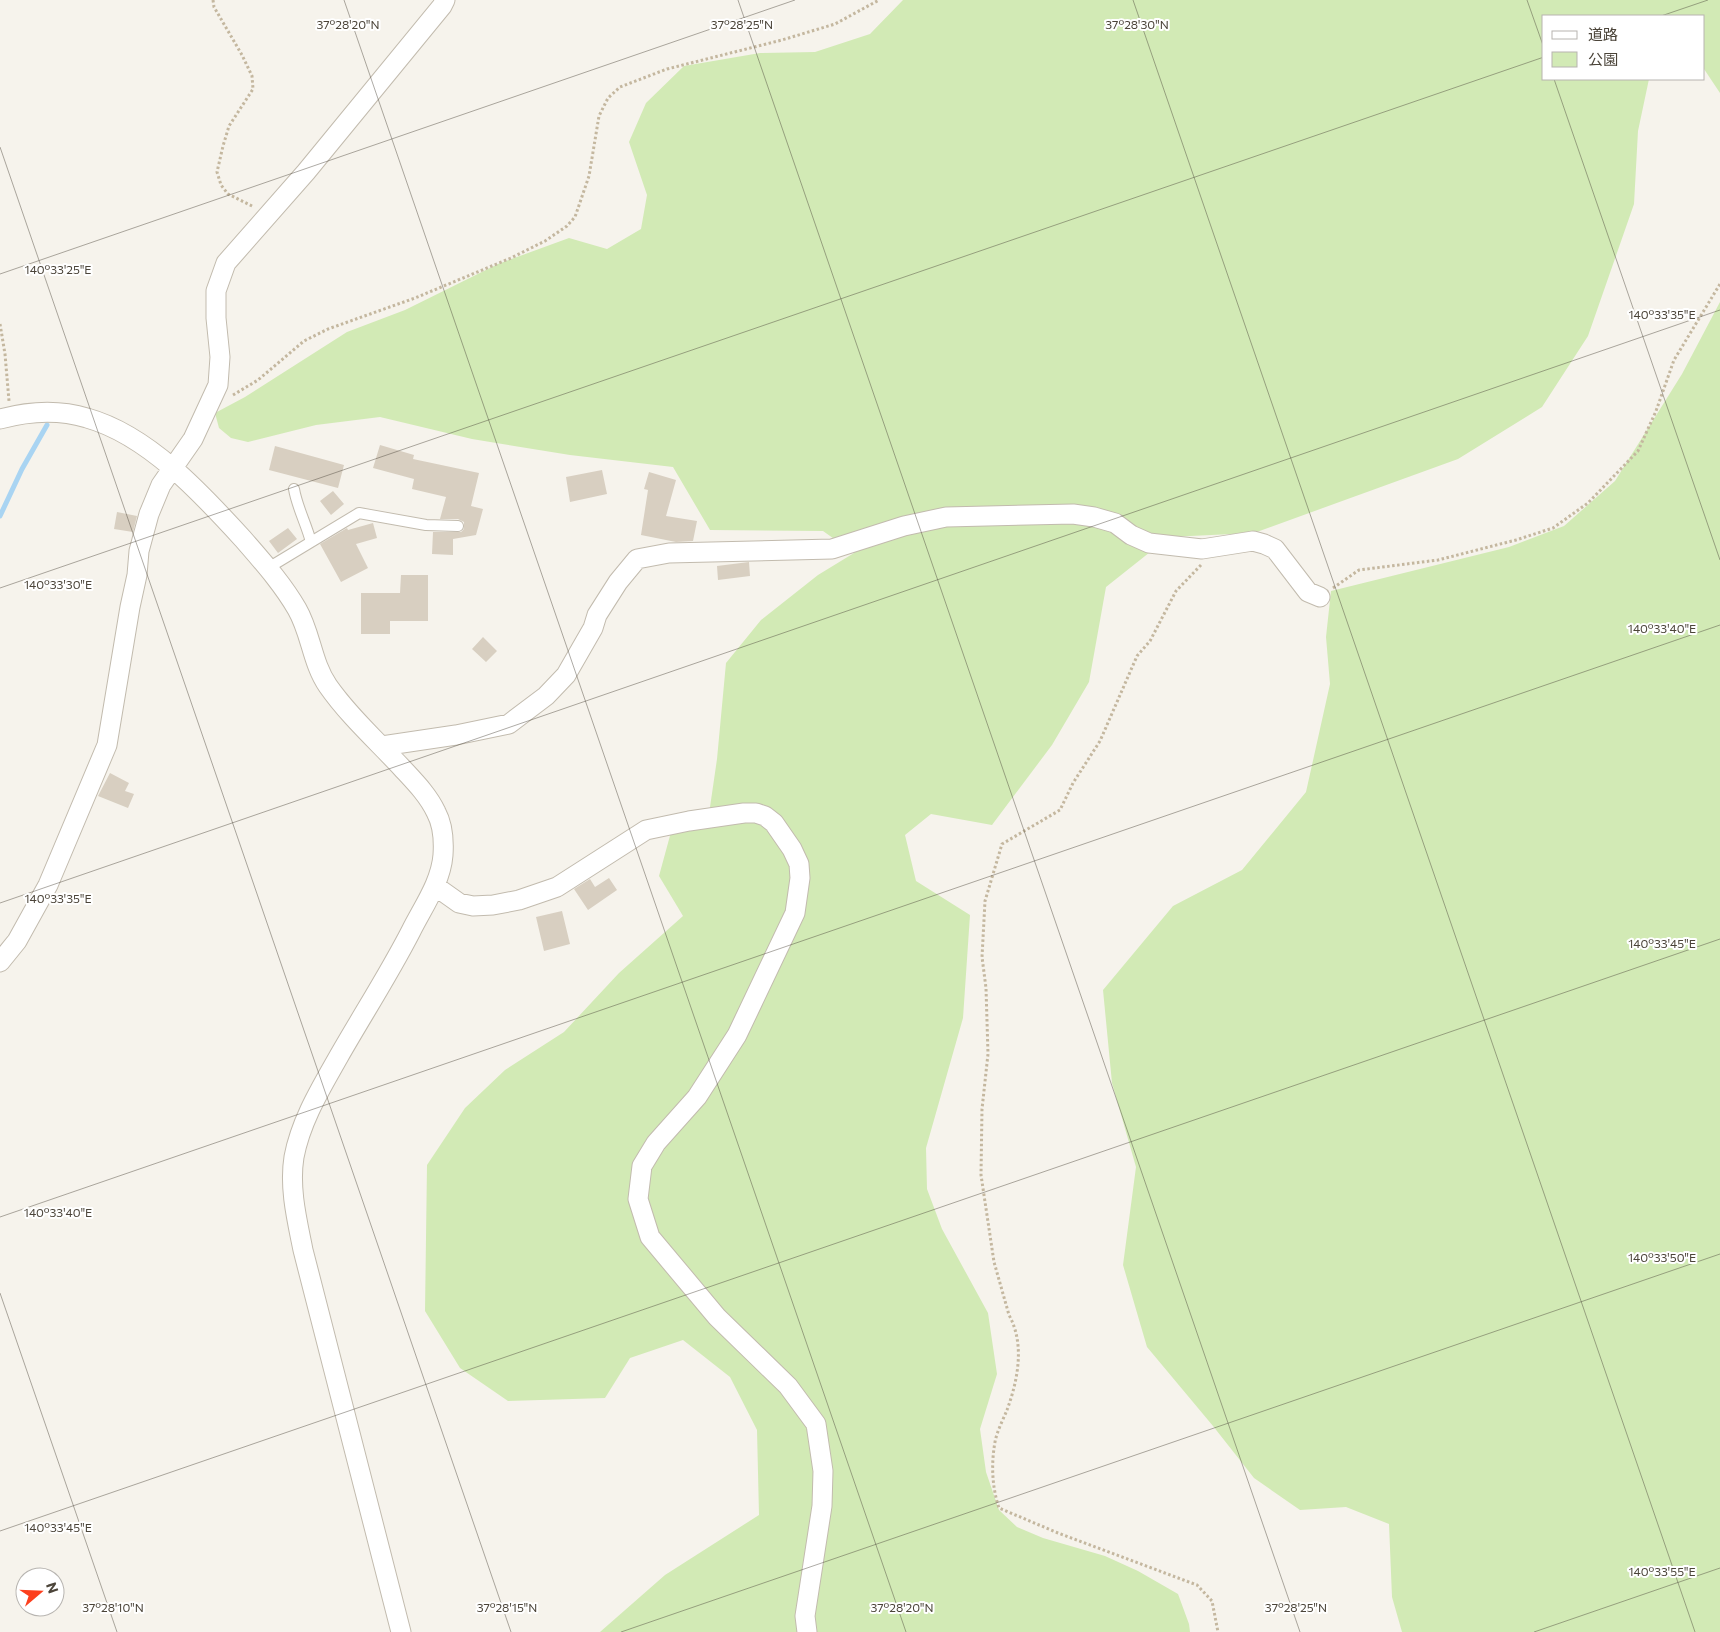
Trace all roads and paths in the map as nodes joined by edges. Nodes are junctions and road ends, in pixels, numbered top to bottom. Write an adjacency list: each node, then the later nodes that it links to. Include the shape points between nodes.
1 (213, 0): 4 (path, via 252,76 253,89 229,126 217,172 228,194 254,208)
2 (445, 0): 4 (street, via 368,98)
3 (880, 0): 7 (path, via 835,24 667,69 620,87 608,98 599,116 587,185 575,217 567,226 511,258 415,298 328,329 304,341 258,380 226,398)
4 (264, 219): 7 (street, via 226,263 216,291 220,357 218,385)
5 (1720, 284): 15 (path, via 1674,360 1638,451 1588,503 1553,528 1516,540 1438,560 1360,570)
6 (0, 324): 8 (path, via 5,354)
7 (213, 399): 9 (street, via 193,439)
8 (5, 418): 9 (street, via 31,412 88,418 114,428)
9 (173, 467): 14 (street); 18 (street, via 154,500 139,551 107,745 48,885 17,941)
10 (294, 489): 12 (lane)
11 (458, 526): 12 (lane, via 426,526 359,513)
12 (311, 542): 14 (lane)
13 (1217, 548): 15 (street, via 1253,541 1275,549 1308,592); 16 (street, via 1149,543 1115,523 1074,514 946,518 904,526 832,549 670,553 637,559 597,615 566,675 539,702 509,724); 21 (path, via 1176,591 1150,640 1137,656 1100,741 1060,810 1002,844 986,900 982,958 988,1054 982,1109 981,1175 994,1262 1012,1321 1019,1367 995,1442 993,1474 999,1508 1197,1585 1212,1601)
14 (268, 568): 16 (street, via 299,612 326,683)
15 (1320, 597)
16 (382, 746): 17 (street, via 424,792 437,812 444,837 442,860)
17 (434, 886): 19 (street, via 397,958 313,1103 300,1131 294,1159 294,1204 303,1250); 20 (street, via 459,902 473,906 519,900 557,887 646,830 744,813 756,813 774,823 792,848 799,864 800,878 795,914 736,1035 697,1097 656,1143 642,1166 638,1199 650,1237 717,1317 788,1386 816,1424 823,1471 822,1506 805,1616)
18 (0, 962)
19 (401, 1632)
20 (807, 1632)
21 (1218, 1632)

